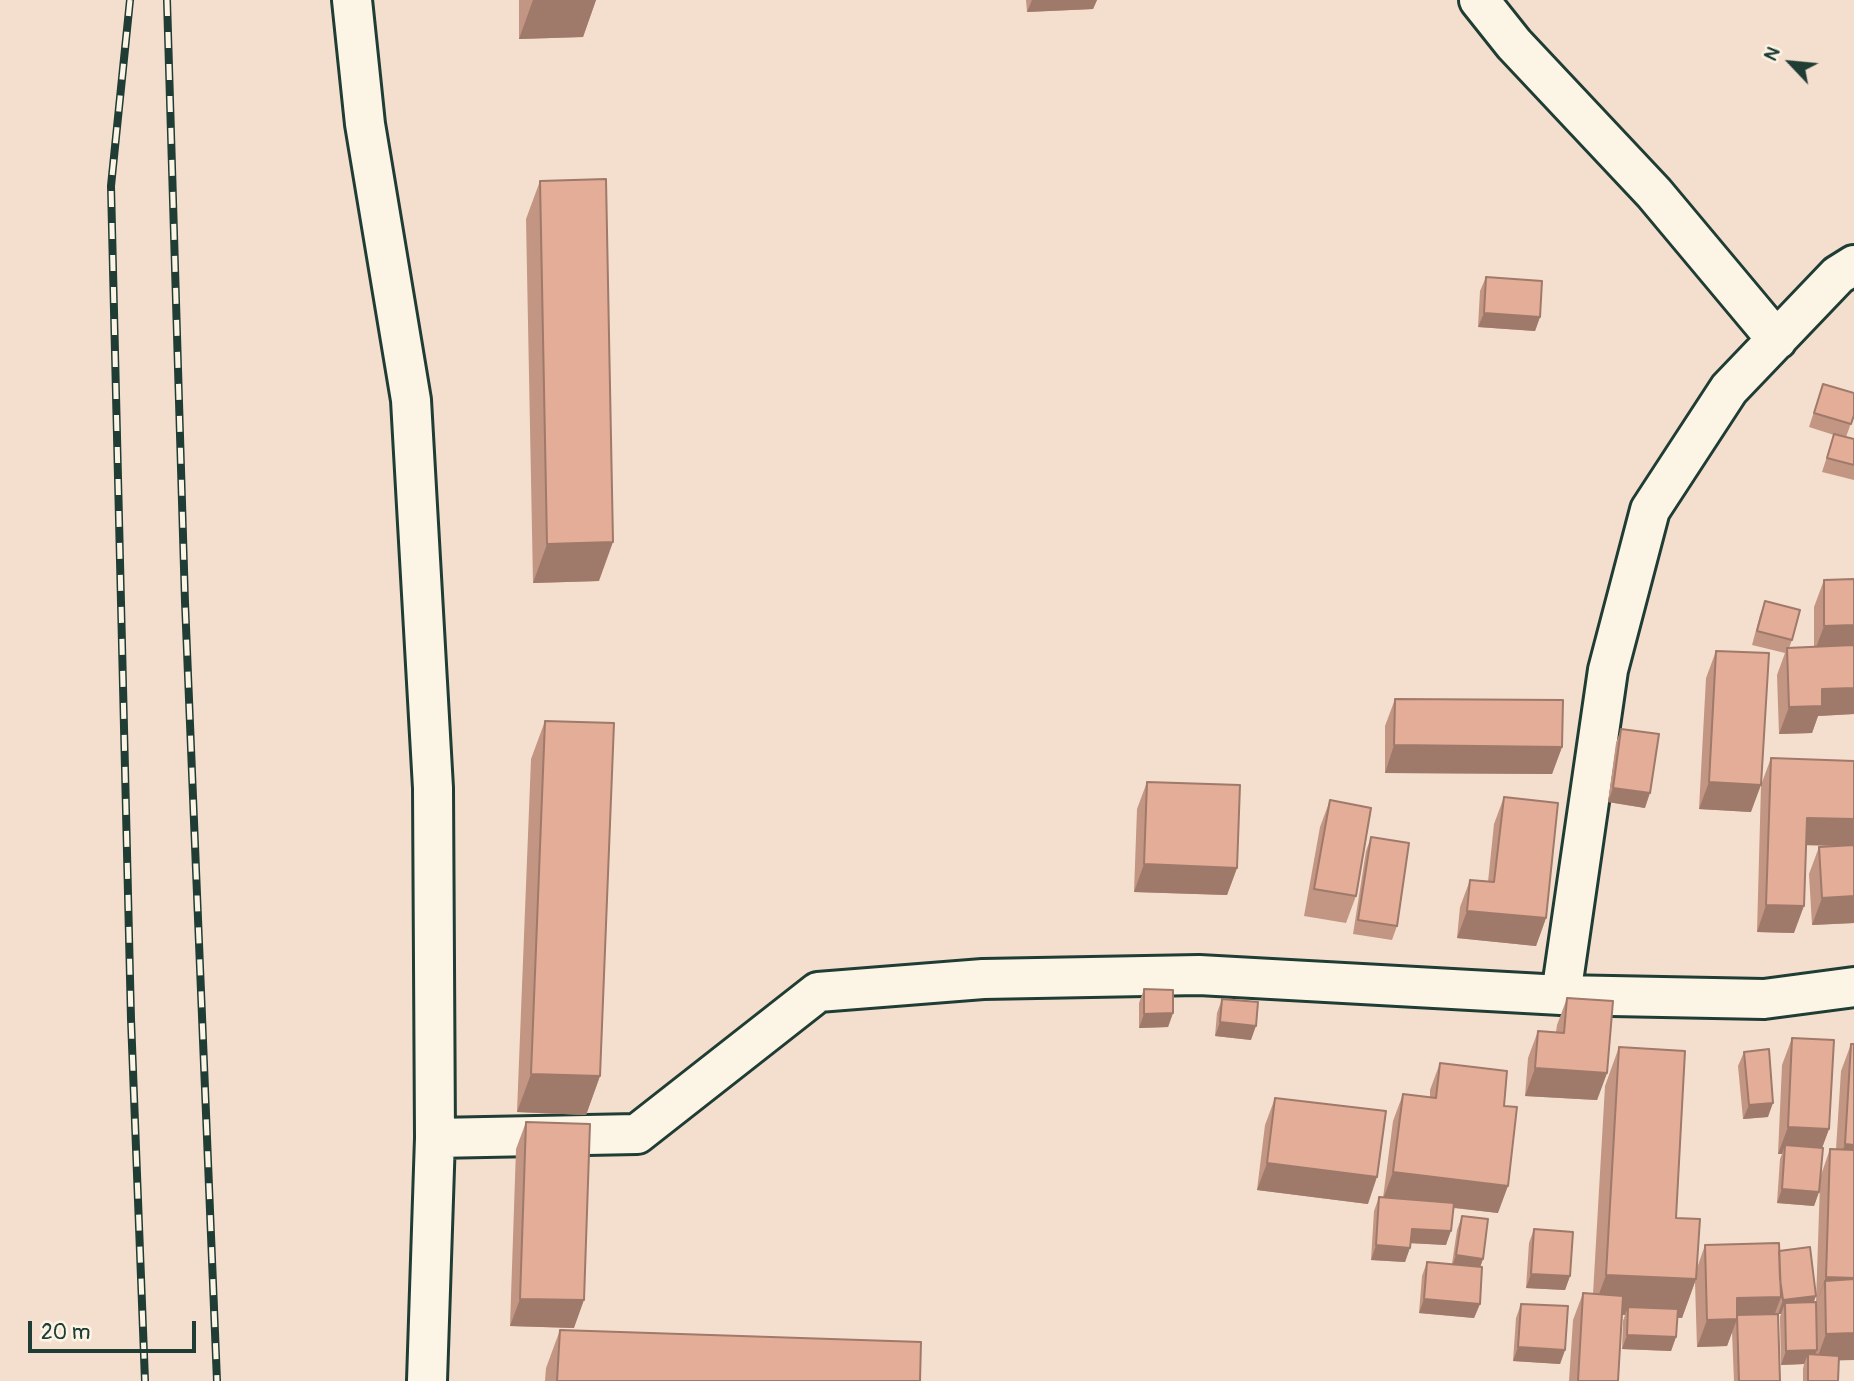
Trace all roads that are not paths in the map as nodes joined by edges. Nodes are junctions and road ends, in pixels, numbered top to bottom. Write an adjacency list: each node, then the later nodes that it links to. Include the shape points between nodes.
1 (352, 0): 7 (street, via 365,124 411,400 433,788)
2 (1479, 0): 4 (street, via 1514,44 1654,193)
3 (1854, 265): 4 (street, via 1838,275)
4 (1777, 340): 6 (street, via 1729,389 1650,510 1608,670)
5 (1854, 987): 6 (street, via 1764,999)
6 (1561, 995): 7 (street, via 1199,975 983,979 818,992 637,1135)
7 (435, 1138): 8 (street)
8 (427, 1381)

